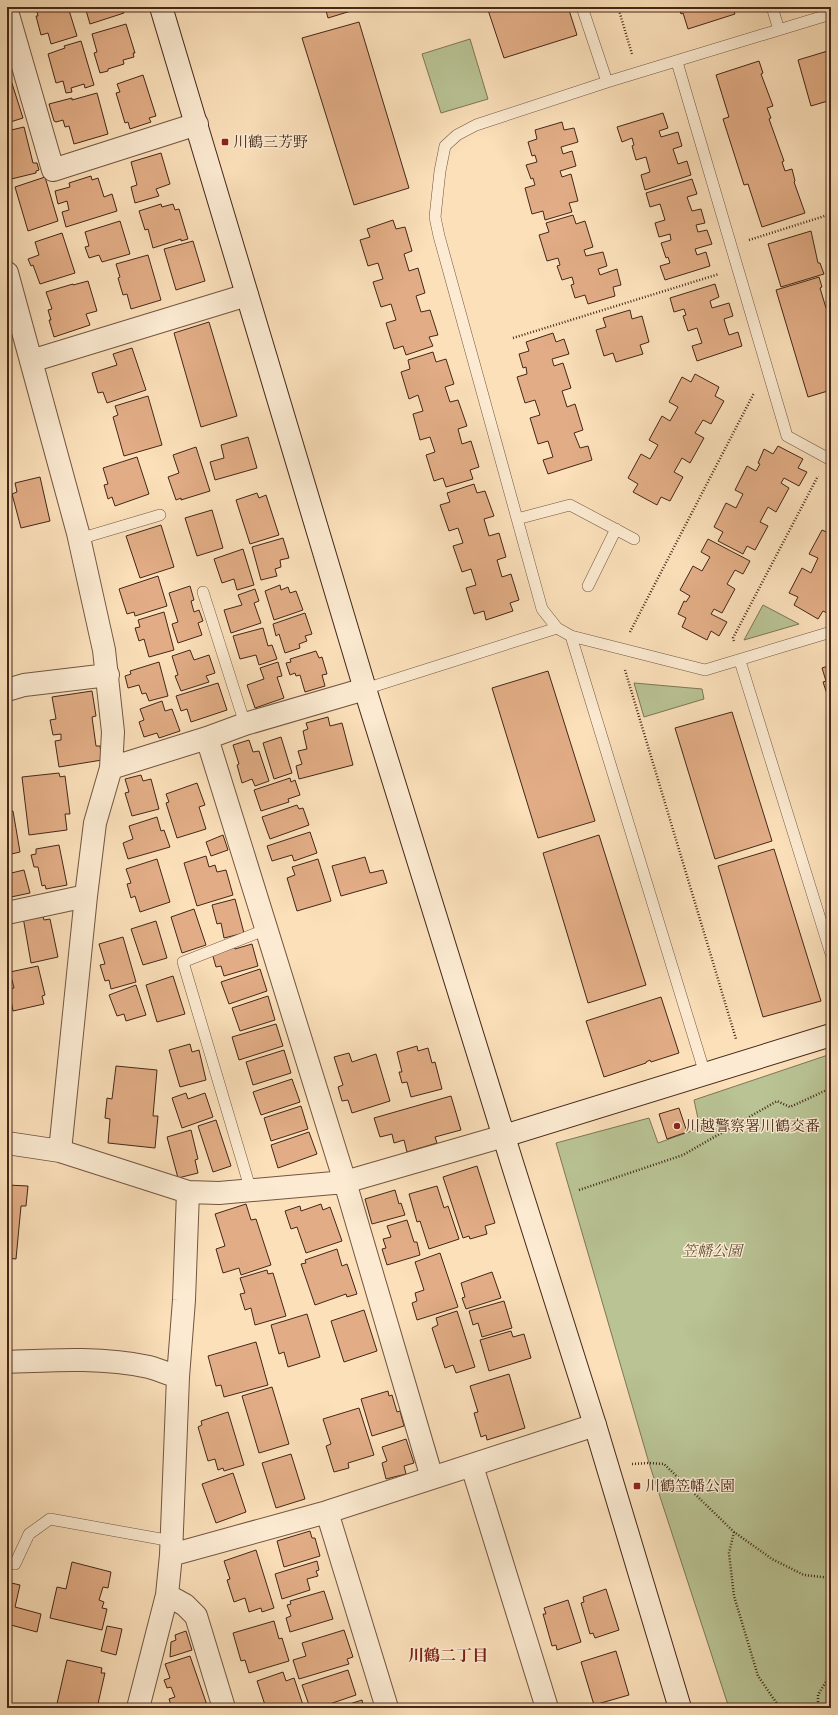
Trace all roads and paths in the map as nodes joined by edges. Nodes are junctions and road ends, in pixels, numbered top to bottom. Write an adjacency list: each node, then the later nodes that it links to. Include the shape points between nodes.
1 (161, 7): 11 (street)
2 (582, 7): 10 (lane)
3 (618, 7): 9 (path)
4 (772, 7): 7 (lane)
5 (7, 11): 11 (street, via 53,170)
6 (831, 14): 7 (lane)
7 (779, 30): 8 (lane)
8 (677, 62): 9 (lane); 13 (lane)
9 (638, 73): 10 (lane)
10 (607, 82): 22 (lane, via 476,125 457,135 445,146 435,217)
11 (197, 124): 16 (street)
12 (831, 214): 13 (path)
13 (732, 245): 14 (lane)
14 (738, 268): 17 (path); 19 (lane)
15 (7, 273): 18 (street)
16 (247, 295): 18 (street); 34 (street)
17 (513, 338)
18 (32, 361): 24 (street)
19 (767, 368): 20 (lane, via 787,436); 31 (path)
20 (829, 459): 32 (path, via 732,638)
21 (160, 515): 24 (lane)
22 (517, 520): 23 (lane, via 570,505); 28 (lane, via 542,609)
23 (616, 529): 25 (lane); 26 (lane)
24 (80, 539): 33 (street)
25 (634, 539)
26 (588, 586)
27 (203, 592): 36 (lane)
28 (557, 628): 30 (lane); 34 (lane)
29 (831, 632): 32 (lane)
30 (572, 636): 31 (lane); 45 (lane)
31 (621, 649): 32 (lane, via 705,670); 44 (path, via 621,657)
32 (740, 661): 42 (lane)
33 (108, 675): 35 (street, via 24,685); 38 (street, via 113,732)
34 (365, 689): 36 (street); 47 (street)
35 (7, 690)
36 (245, 724): 37 (street)
37 (207, 738): 38 (street); 41 (street)
38 (111, 768): 39 (street, via 95,823)
39 (86, 896): 40 (street); 49 (street)
40 (7, 913)
41 (267, 929): 50 (street); 52 (lane, via 183,962)
42 (831, 954)
43 (831, 1035): 44 (street)
44 (742, 1062): 45 (street)
45 (705, 1074): 47 (street)
46 (831, 1088): 51 (path, via 790,1107 777,1101 683,1155)
47 (504, 1136): 50 (street); 56 (street)
48 (7, 1144): 49 (street)
49 (60, 1151): 53 (street)
50 (345, 1182): 52 (street); 59 (street)
51 (579, 1190)
52 (250, 1191): 53 (street)
53 (188, 1192): 55 (street)
54 (7, 1362): 55 (street, via 58,1359 119,1362)
55 (178, 1377): 62 (street)
56 (595, 1425): 58 (street); 71 (street)
57 (631, 1464): 61 (path, via 664,1464)
58 (472, 1466): 59 (street); 70 (street)
59 (432, 1478): 60 (street)
60 (327, 1512): 62 (street); 69 (street)
61 (734, 1532): 64 (path, via 772,1559 804,1575); 72 (path, via 729,1553 734,1596 758,1676)
62 (172, 1548): 63 (lane, via 50,1519 29,1534); 65 (street)
63 (15, 1564)
64 (831, 1578)
65 (167, 1595): 67 (street); 68 (street, via 185,1604 196,1616)
66 (831, 1673): 73 (path, via 818,1695)
67 (138, 1708)
68 (224, 1708)
69 (387, 1708)
70 (547, 1708)
71 (680, 1708)
72 (780, 1708)
73 (818, 1708)

